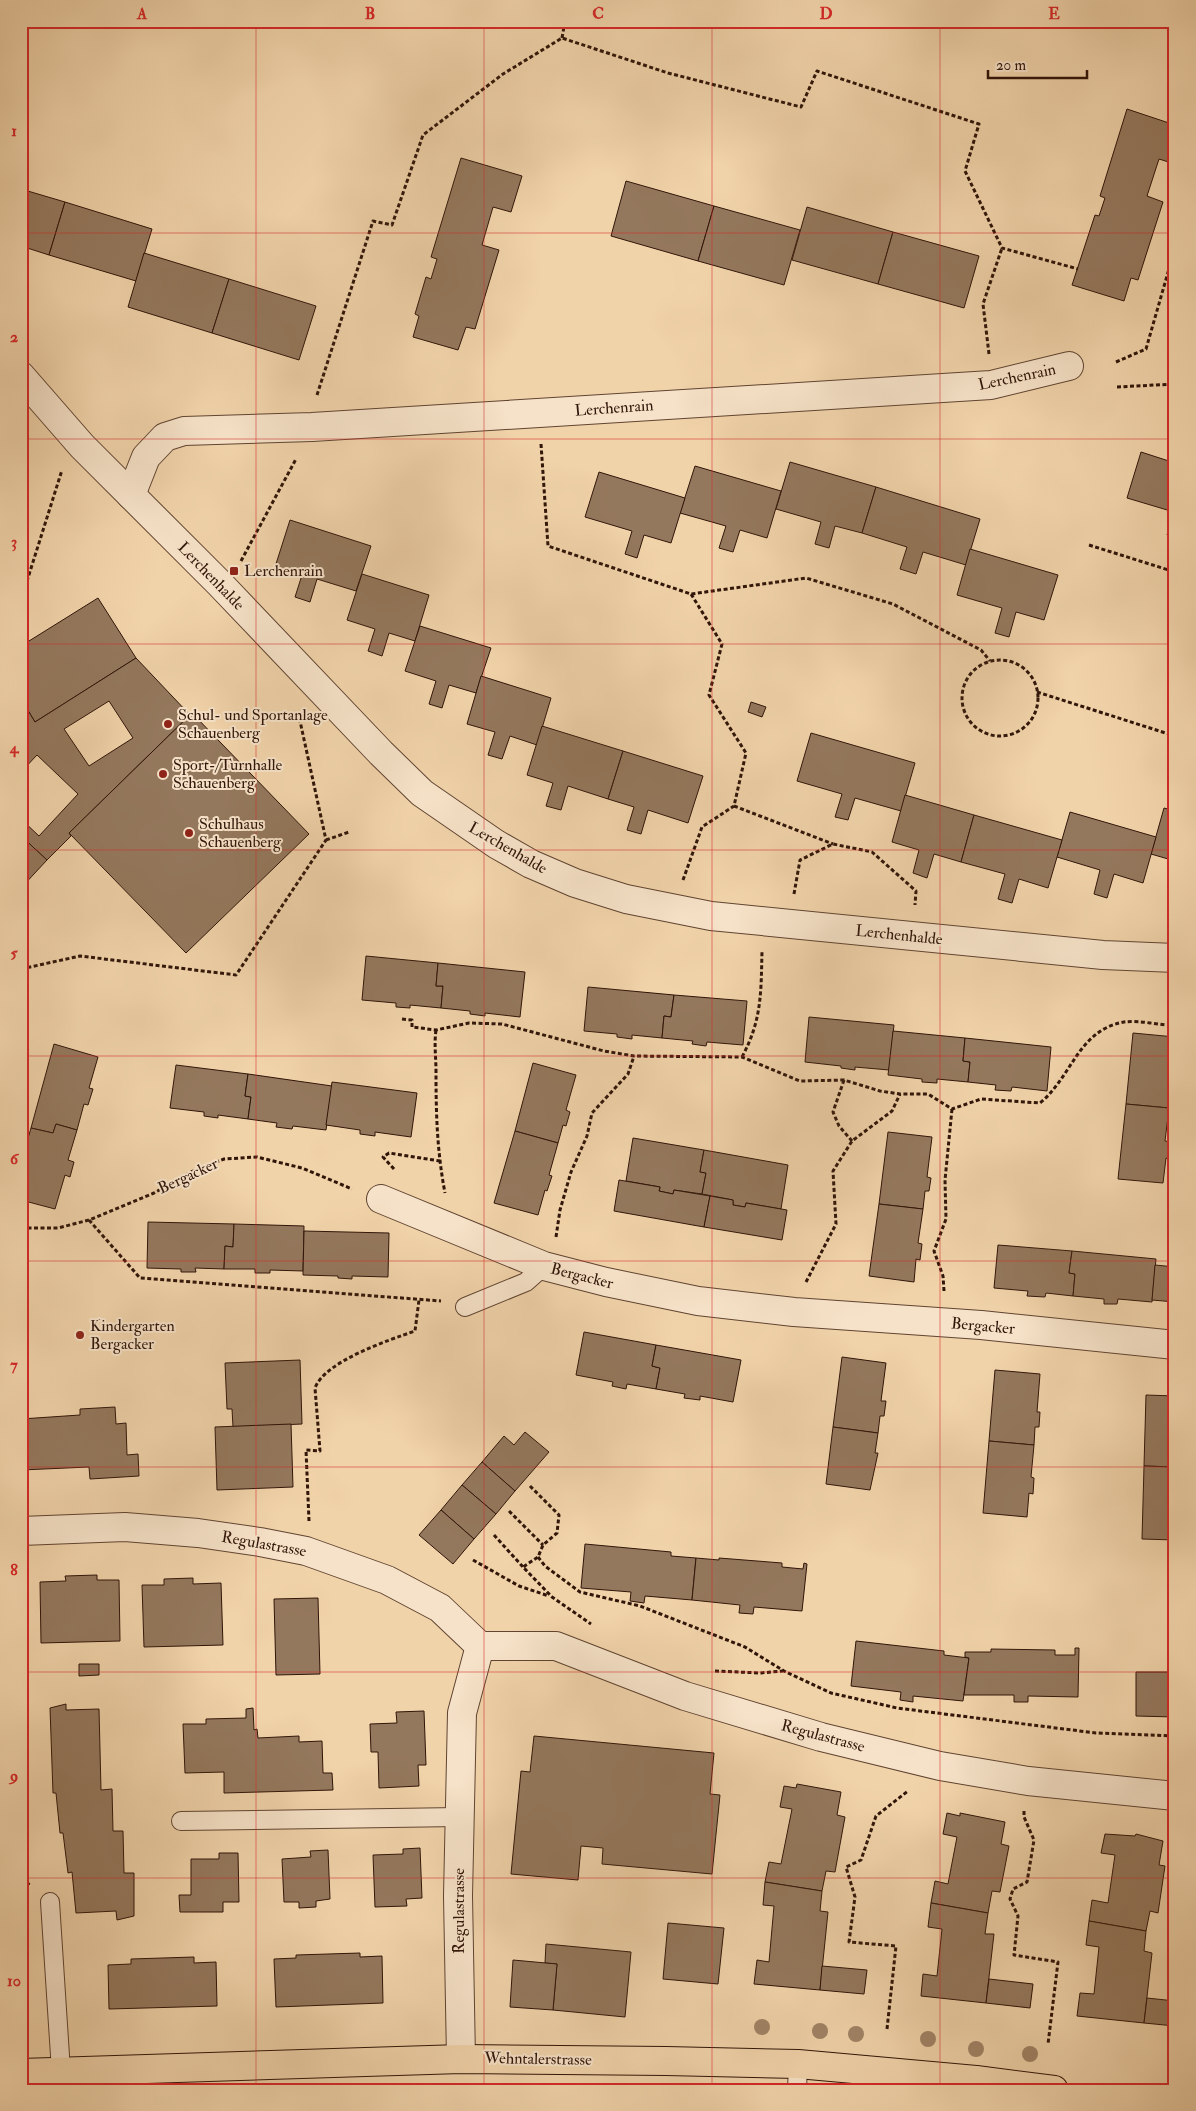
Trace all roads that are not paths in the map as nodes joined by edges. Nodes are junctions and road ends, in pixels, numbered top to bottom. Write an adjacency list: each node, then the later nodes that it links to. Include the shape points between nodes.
1 (1069, 366): 3 (street, Lerchenrain, via 991,385 312,427 184,431 165,437 146,457)
2 (21, 376): 3 (street, Lerchenhalde, via 82,446)
3 (131, 494): 4 (street, Lerchenhalde, via 422,793 531,864 575,883 626,899 711,916 1104,955)
4 (1175, 958)
5 (381, 1198): 6 (street, Bergacker)
6 (549, 1256): 7 (lane, via 526,1282); 8 (street, Bergacker, via 606,1282 698,1300 794,1312 981,1325)
7 (466, 1306)
8 (1175, 1345)
9 (21, 1532): 10 (street, Regulastrasse, via 126,1527 198,1533 306,1551 387,1580 440,1608)
10 (480, 1646): 11 (street, Regulastrasse, via 556,1646 686,1696 821,1737 940,1766 1028,1781); 12 (street, Regulastrasse, via 462,1713)
11 (1175, 1796)
12 (459, 1817): 13 (lane); 15 (street, Regulastrasse)
13 (181, 1821)
14 (50, 1902): 16 (lane)
15 (461, 2059): 16 (main road, Wehntalerstrasse); 18 (main road, Wehntalerstrasse)
16 (61, 2071): 17 (main road, Wehntalerstrasse)
17 (21, 2073)
18 (798, 2077): 19 (main road, Wehntalerstrasse)
19 (975, 2085): 20 (main road, Wehntalerstrasse)
20 (1054, 2090)

